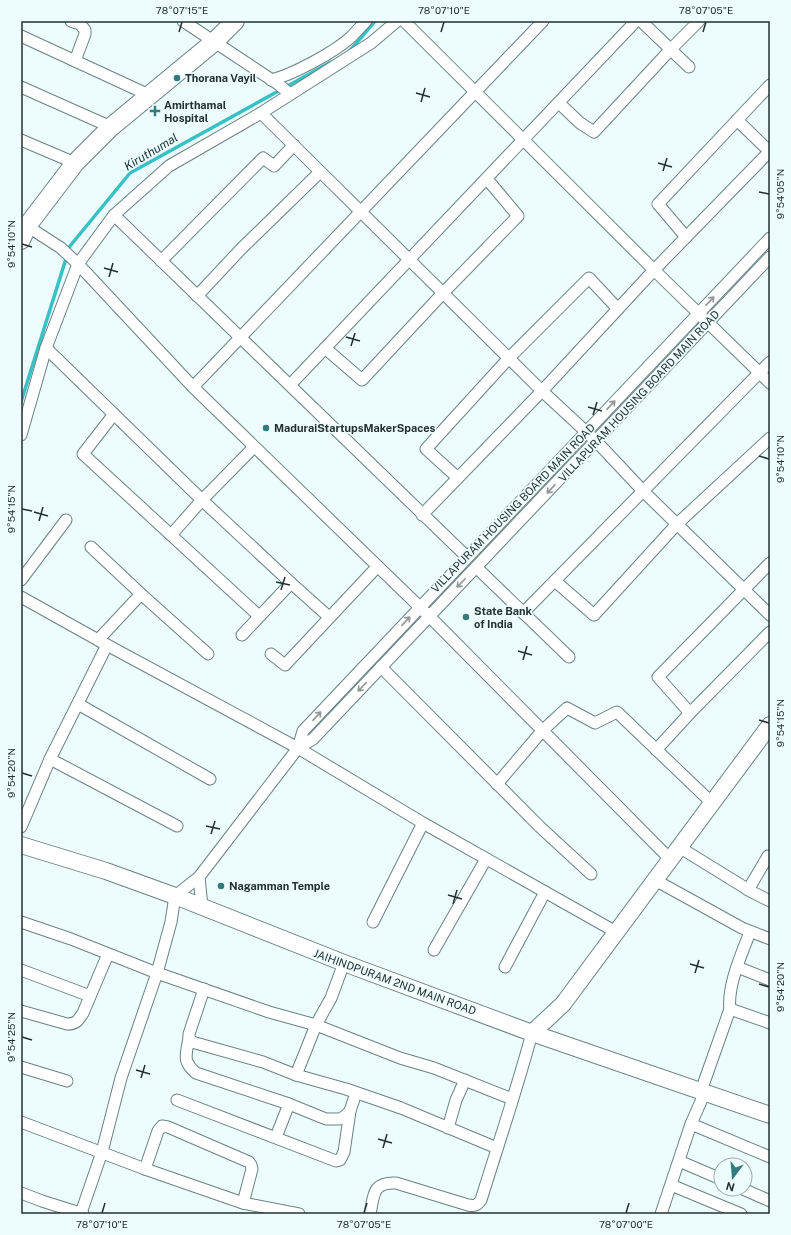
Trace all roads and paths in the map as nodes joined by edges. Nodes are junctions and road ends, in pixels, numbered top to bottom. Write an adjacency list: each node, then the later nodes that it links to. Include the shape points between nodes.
1 (71, 21): 14 (street, via 80,24 85,30)
2 (183, 21): 12 (street)
3 (235, 21): 12 (main road)
4 (366, 21): 18 (street, via 334,50 284,77)
5 (397, 21): 18 (street, via 371,43)
6 (404, 21): 19 (street)
7 (543, 21): 19 (street)
8 (636, 21): 21 (street)
9 (642, 21): 13 (street)
10 (699, 21): 13 (street)
11 (21, 36): 14 (street)
12 (214, 42): 18 (street); 20 (main road)
13 (671, 49): 15 (street); 21 (street, via 594,132 580,124)
14 (75, 61): 20 (street)
15 (689, 67)
16 (770, 86): 23 (street)
17 (21, 87): 24 (street)
18 (282, 88): 22 (street)
19 (475, 92): 26 (street); 32 (street)
20 (151, 96): 24 (main road)
21 (559, 103): 26 (street)
22 (261, 113): 27 (street); 33 (street, via 168,166)
23 (737, 120): 28 (street); 35 (street, via 658,204)
24 (111, 127): 29 (main road)
25 (21, 140): 29 (street)
26 (523, 140): 31 (street); 41 (street)
27 (294, 145): 30 (street); 40 (street, via 274,166 263,158)
28 (770, 151): 35 (street)
29 (75, 162): 34 (main road)
30 (320, 172): 32 (street); 43 (street)
31 (487, 178): 38 (street); 42 (street, via 518,216)
32 (360, 212): 38 (street); 47 (street)
33 (114, 215): 39 (street); 40 (street)
34 (24, 233): 39 (street, via 61,248)
35 (686, 237): 41 (street)
36 (770, 238): 45 (street, VILLAPURAM HOUSING BOARD MAIN ROAD, one-way to 36)
37 (770, 258): 46 (street, VILLAPURAM HOUSING BOARD MAIN ROAD)
38 (409, 260): 42 (street); 49 (street)
39 (75, 261): 48 (street); 55 (street)
40 (161, 261): 43 (street)
41 (654, 270): 44 (street); 45 (street)
42 (442, 293): 49 (street, via 362,380); 50 (street)
43 (197, 296): 47 (street)
44 (618, 309): 50 (street, via 589,278); 56 (street)
45 (699, 313): 46 (street); 58 (street, VILLAPURAM HOUSING BOARD MAIN ROAD, one-way to 45)
46 (709, 322): 52 (street); 61 (street, VILLAPURAM HOUSING BOARD MAIN ROAD)
47 (240, 338): 54 (street); 55 (street)
48 (46, 348): 57 (street); 59 (street)
49 (325, 348): 54 (street)
50 (509, 358): 56 (street); 63 (street, via 426,449)
51 (770, 362): 52 (street)
52 (759, 373): 53 (street); 64 (street)
53 (770, 383)
54 (290, 386): 66 (street)
55 (193, 387): 62 (street)
56 (542, 391): 58 (street); 63 (street)
57 (114, 414): 65 (street); 69 (street, via 83,454)
58 (586, 432): 61 (street); 71 (street, VILLAPURAM HOUSING BOARD MAIN ROAD)
59 (21, 436)
60 (770, 438): 68 (street)
61 (596, 441): 64 (street); 74 (street, VILLAPURAM HOUSING BOARD MAIN ROAD, one-way to 74)
62 (254, 447): 65 (street); 73 (street)
63 (458, 478): 66 (street)
64 (643, 490): 68 (street); 76 (street)
65 (202, 500): 69 (street); 77 (street)
66 (422, 515): 71 (street)
67 (66, 520): 75 (street)
68 (677, 524): 76 (street, via 594,615); 78 (street)
69 (171, 535): 84 (street)
70 (91, 546): 79 (street)
71 (467, 557): 81 (street, VILLAPURAM HOUSING BOARD MAIN ROAD)
72 (770, 563): 78 (street)
73 (377, 567): 81 (street); 86 (street)
74 (476, 567): 82 (street); 85 (street, VILLAPURAM HOUSING BOARD MAIN ROAD, one-way to 85)
75 (21, 580)
76 (555, 581): 82 (street)
77 (291, 584): 84 (street); 86 (street)
78 (744, 590): 83 (street); 95 (street, via 658,677)
79 (141, 594): 89 (street); 90 (street)
80 (21, 597): 89 (street)
81 (419, 607): 85 (street); 98 (street, VILLAPURAM HOUSING BOARD MAIN ROAD, one-way to 81, via 303,730)
82 (523, 613): 92 (street)
83 (770, 615)
84 (259, 616): 88 (street)
85 (429, 616): 93 (street, VILLAPURAM HOUSING BOARD MAIN ROAD); 96 (street)
86 (329, 617): 91 (street, via 285,665)
87 (770, 632): 95 (street)
88 (242, 635)
89 (102, 643): 94 (street); 98 (street)
90 (208, 654)
91 (271, 654)
92 (569, 658)
93 (381, 667): 98 (street, VILLAPURAM HOUSING BOARD MAIN ROAD, one-way to 98, via 313,739); 102 (street)
94 (78, 704): 100 (street); 101 (street)
95 (690, 712): 99 (street)
96 (542, 730): 99 (street, via 568,708 595,723 617,712); 102 (street); 108 (street)
97 (767, 733): 103 (street)
98 (298, 748): 104 (street); 112 (street, VILLAPURAM HOUSING BOARD MAIN ROAD)
99 (656, 750): 103 (street)
100 (50, 760): 105 (street); 106 (street)
101 (210, 779)
102 (497, 784): 111 (street)
103 (712, 803): 108 (street)
104 (423, 823): 110 (street); 120 (street)
105 (177, 826)
106 (21, 827)
107 (21, 845): 116 (street, JAIHINDPURAM 2ND MAIN ROAD, via 106,871)
108 (675, 853): 113 (street); 115 (street)
109 (769, 856): 115 (street)
110 (486, 858): 114 (street); 124 (street)
111 (591, 874)
112 (199, 877): 116 (street, VILLAPURAM HOUSING BOARD MAIN ROAD); 118 (street)
113 (655, 880): 121 (street); 122 (street)
114 (545, 892): 122 (street); 127 (street)
115 (752, 892): 117 (street)
116 (175, 896): 118 (street, JAIHINDPURAM 2ND MAIN ROAD); 130 (street, via 171,922)
117 (770, 901)
118 (202, 907): 126 (street, JAIHINDPURAM 2ND MAIN ROAD)
119 (21, 922): 125 (street)
120 (372, 922)
121 (742, 927): 123 (street); 128 (street)
122 (616, 932): 138 (street, via 563,1004)
123 (770, 939)
124 (434, 950)
125 (108, 954): 130 (street); 133 (street)
126 (344, 963): 137 (street, via 331,998); 138 (street, JAIHINDPURAM 2ND MAIN ROAD)
127 (504, 967)
128 (737, 967): 131 (street); 134 (street, via 728,1000)
129 (21, 970): 133 (street)
130 (157, 973): 132 (street); 156 (street, via 121,1078)
131 (770, 980)
132 (204, 989): 137 (street, via 269,1012); 139 (street)
133 (90, 996): 135 (street, via 78,1022 73,1024)
134 (730, 1009): 136 (street); 144 (street)
135 (21, 1010)
136 (770, 1023)
137 (316, 1025): 141 (street); 142 (street)
138 (532, 1033): 144 (street, JAIHINDPURAM 2ND MAIN ROAD); 146 (street)
139 (189, 1038): 141 (street, via 196,1044 218,1048); 148 (street, via 186,1063 196,1073)
140 (21, 1067): 143 (street)
141 (296, 1075): 145 (street)
142 (464, 1080): 146 (street); 153 (street)
143 (67, 1081)
144 (703, 1091): 150 (street, JAIHINDPURAM 2ND MAIN ROAD); 152 (street)
145 (356, 1092): 149 (street); 153 (street)
146 (512, 1099): 155 (street)
147 (177, 1100): 154 (street)
148 (289, 1104): 149 (street, via 326,1119 340,1119); 154 (street)
149 (350, 1111): 154 (street, via 344,1152 340,1160)
150 (770, 1115)
151 (21, 1122): 156 (street)
152 (691, 1124): 157 (street); 158 (street)
153 (448, 1128): 155 (street)
154 (276, 1137)
155 (497, 1148): 168 (street, via 477,1205 468,1205 386,1182 374,1193)
156 (102, 1152): 159 (street); 166 (street)
157 (770, 1157)
158 (679, 1161): 160 (street); 161 (street)
159 (145, 1168): 165 (street); 165 (street, via 158,1131 162,1126 168,1127 252,1165)
160 (713, 1176)
161 (671, 1185): 169 (street); 170 (street)
162 (21, 1193): 166 (street)
163 (753, 1193): 164 (street)
164 (770, 1201)
165 (243, 1203): 167 (street)
166 (82, 1214)
167 (299, 1214)
168 (370, 1214)
169 (661, 1214)
170 (741, 1214)

